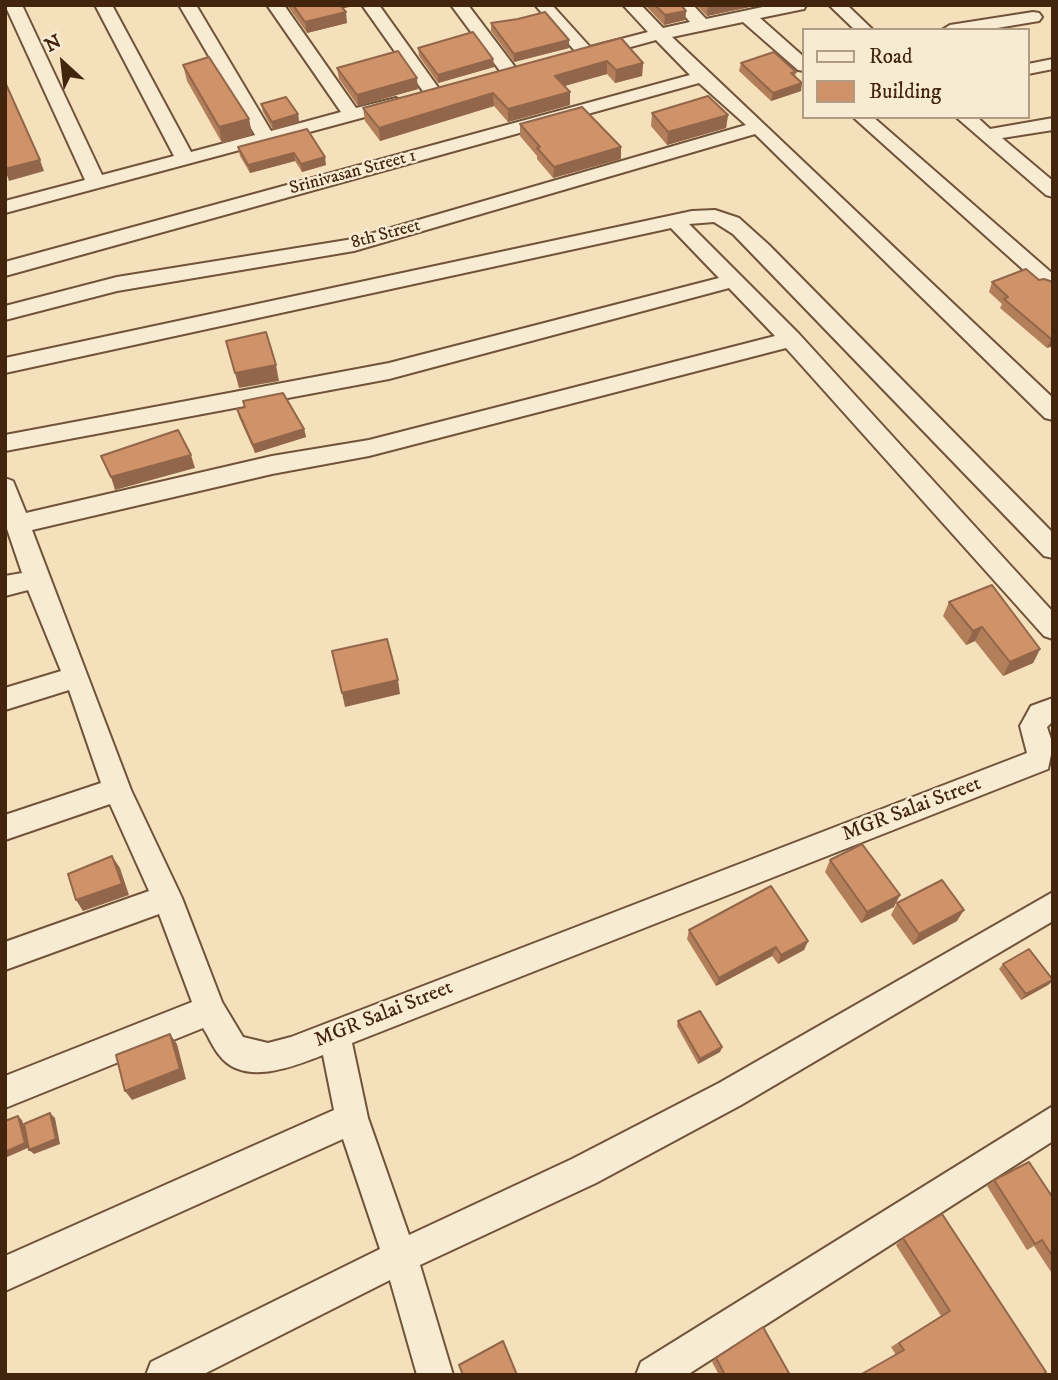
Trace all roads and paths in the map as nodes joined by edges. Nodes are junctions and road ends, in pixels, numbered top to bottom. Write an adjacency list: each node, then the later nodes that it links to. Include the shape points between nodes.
1 (13, 5): 34 (street)
2 (103, 5): 33 (street)
3 (187, 5): 32 (street)
4 (275, 5): 26 (street)
5 (370, 5): 26 (street, via 439,91)
6 (459, 5): 25 (street, via 515,70)
7 (543, 5): 19 (street)
8 (631, 5): 18 (street)
9 (683, 5): 15 (street)
10 (798, 5): 12 (street)
11 (837, 5): 16 (street)
12 (769, 8): 13 (street)
13 (747, 16): 15 (street); 21 (street)
14 (1033, 17): 17 (street)
15 (703, 26): 18 (street)
16 (863, 28)
17 (963, 28)
18 (659, 34): 19 (street); 24 (street)
19 (587, 54): 20 (street)
20 (561, 60)
21 (802, 64)
22 (1053, 64): 23 (street)
23 (1030, 69)
24 (702, 77): 30 (street); 38 (street, Srinivasan Street 1)
25 (483, 78)
26 (352, 115): 32 (street)
27 (864, 119): 40 (street)
28 (967, 119): 31 (street)
29 (1053, 124): 31 (street)
30 (759, 127): 41 (street, 8th Street, via 354,245 117,284); 44 (street)
31 (986, 135): 35 (street)
32 (267, 140): 33 (street)
33 (186, 160): 34 (street)
34 (97, 184): 36 (street)
35 (1051, 188)
36 (7, 202)
37 (675, 222): 39 (street); 43 (street); 48 (street, via 704,214 724,217 762,250)
38 (5, 269)
39 (732, 281): 42 (street); 45 (street, via 389,371)
40 (1053, 285)
41 (5, 313)
42 (791, 339): 47 (street, via 369,448 272,465); 51 (street)
43 (5, 366)
44 (1053, 412)
45 (5, 443)
46 (6, 491): 47 (street, MGR Salai Street)
47 (19, 524): 49 (street, MGR Salai Street)
48 (1053, 549)
49 (36, 579): 50 (street); 52 (street, MGR Salai Street)
50 (5, 586)
51 (1053, 629)
52 (77, 677): 53 (street); 55 (street, MGR Salai Street)
53 (5, 699)
54 (1053, 709): 61 (street, MGR Salai Street, via 1040,714 1033,726 1041,750 1038,761)
55 (117, 790): 56 (street); 57 (street, MGR Salai Street)
56 (5, 828)
57 (167, 898): 59 (street); 60 (street, MGR Salai Street)
58 (1053, 905): 65 (street, via 730,1094 584,1171)
59 (5, 956)
60 (210, 1010): 61 (street, MGR Salai Street, via 232,1048 246,1055 268,1058); 62 (street)
61 (334, 1034): 63 (street)
62 (5, 1092)
63 (352, 1118): 65 (street); 66 (street)
64 (1053, 1122): 69 (street)
65 (400, 1257): 67 (street); 68 (street)
66 (5, 1274)
67 (164, 1375)
68 (435, 1375)
69 (653, 1375)

